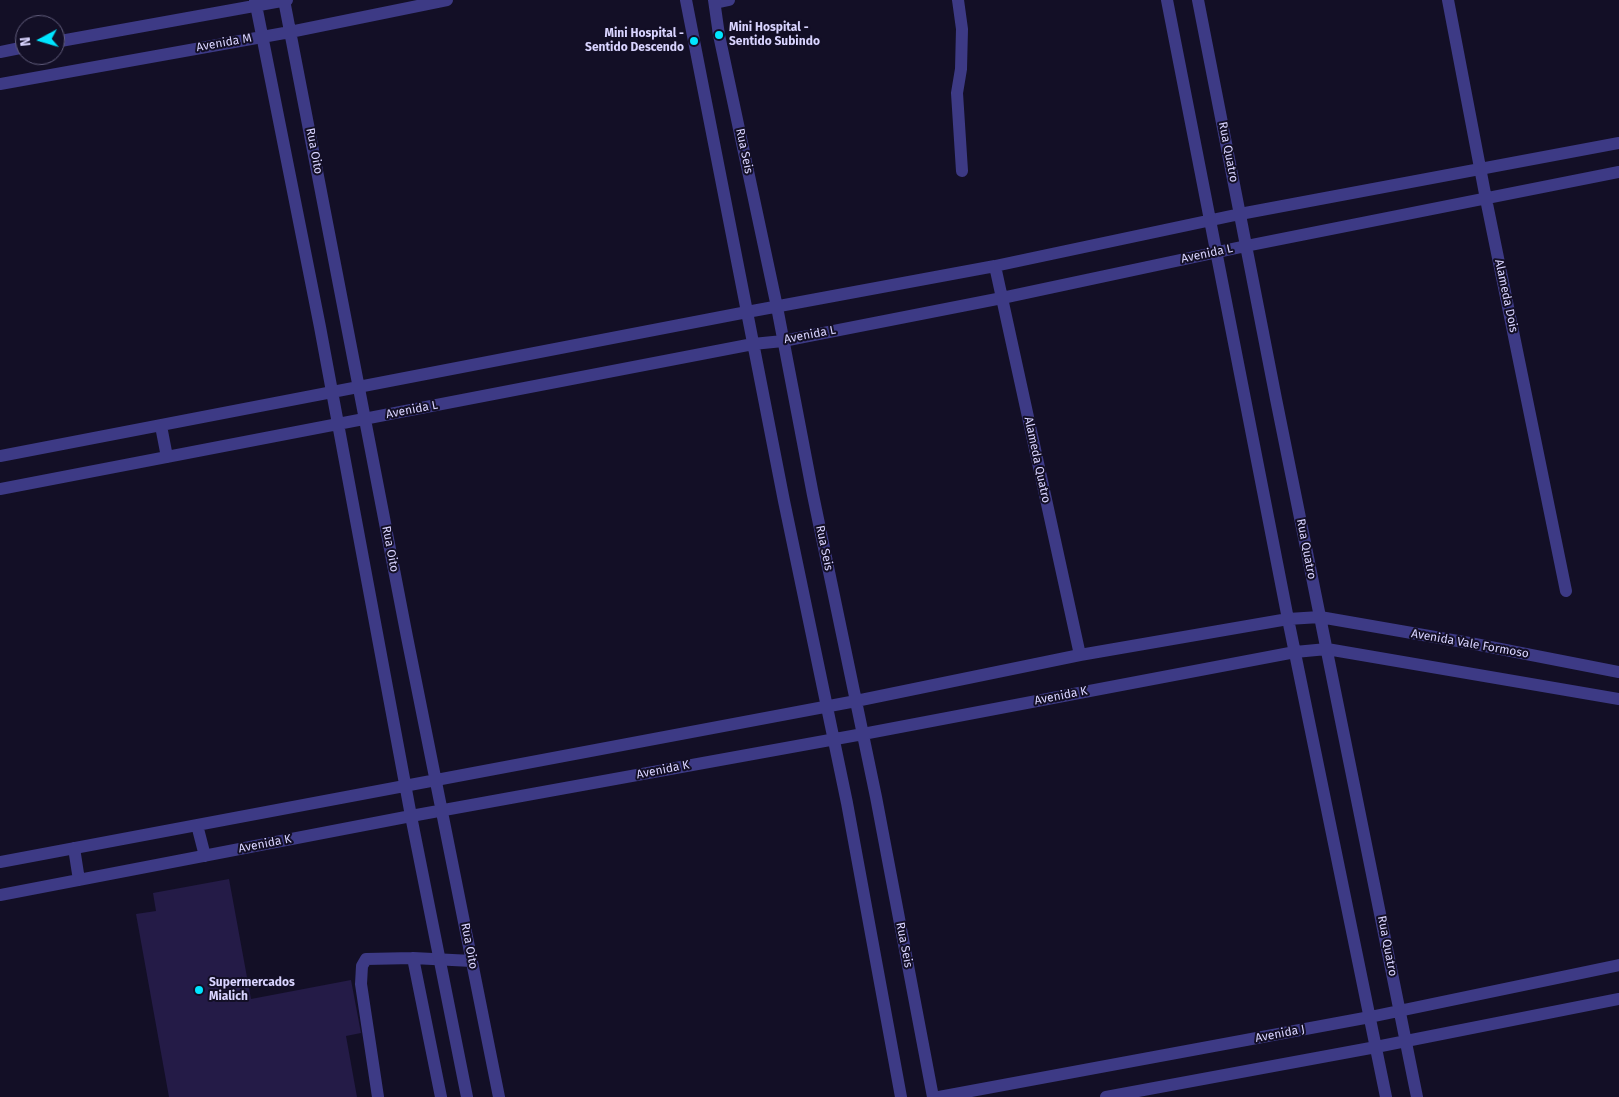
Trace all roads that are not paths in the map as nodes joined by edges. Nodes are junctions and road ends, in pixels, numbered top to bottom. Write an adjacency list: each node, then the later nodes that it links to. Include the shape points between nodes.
1 (285, 0): 10 (street); 11 (street, Rua Oito)
2 (447, 0): 11 (street, Avenida M)
3 (686, 0): 29 (street)
4 (729, 0): 9 (street)
5 (958, 0): 18 (street, via 962,29 962,69 957,93)
6 (1168, 0): 23 (street)
7 (1198, 0): 22 (street, Rua Quatro)
8 (1448, 0): 19 (street, Alameda Dois)
9 (714, 2): 28 (street, Rua Seis)
10 (256, 3): 12 (street); 13 (street)
11 (290, 32): 12 (street, Avenida M); 32 (street, Rua Oito)
12 (262, 36): 16 (street, Avenida M); 33 (street)
13 (65, 40)
14 (15, 49): 15 (street)
15 (0, 52)
16 (0, 84)
17 (1619, 143): 19 (street)
18 (962, 170)
19 (1481, 170): 21 (street, Alameda Dois); 22 (street)
20 (1619, 172): 21 (street, Avenida L)
21 (1486, 199): 24 (street, Avenida L); 40 (street, Alameda Dois)
22 (1240, 214): 23 (street); 24 (street, Rua Quatro)
23 (1211, 220): 25 (street); 26 (street)
24 (1246, 246): 25 (street, Avenida L); 41 (street, Rua Quatro)
25 (1217, 252): 27 (street, Avenida L); 42 (street)
26 (995, 266): 27 (street, Alameda Quatro); 28 (street)
27 (1002, 298): 30 (street, Avenida L); 45 (street, Alameda Quatro)
28 (777, 307): 29 (street); 30 (street, Rua Seis)
29 (747, 312): 31 (street); 32 (street)
30 (784, 341): 31 (street, Avenida L); 48 (street, Rua Seis)
31 (753, 344): 34 (street, Avenida L); 49 (street)
32 (359, 388): 33 (street); 34 (street, Rua Oito)
33 (332, 393): 35 (street); 36 (street)
34 (365, 419): 35 (street, Avenida L); 52 (street, Rua Oito)
35 (338, 424): 38 (street, Avenida L); 53 (street)
36 (161, 426): 37 (street); 38 (street)
37 (0, 456)
38 (167, 457): 39 (street, Avenida L)
39 (0, 489)
40 (1566, 591)
41 (1320, 617): 42 (street); 43 (street, Rua Quatro); 46 (street, Avenida Vale Formoso)
42 (1288, 619): 44 (street); 45 (street)
43 (1327, 649): 44 (street, Avenida K); 47 (street); 67 (street, Rua Quatro)
44 (1295, 652): 50 (street, Avenida K); 68 (street)
45 (1080, 655): 48 (street)
46 (1619, 672)
47 (1619, 700)
48 (856, 701): 49 (street); 50 (street, Rua Seis)
49 (827, 706): 51 (street); 52 (street)
50 (863, 734): 51 (street, Avenida K); 76 (street, Rua Seis)
51 (834, 739): 54 (street, Avenida K); 75 (street)
52 (436, 780): 53 (street); 54 (street, Rua Oito)
53 (406, 785): 55 (street); 56 (street)
54 (442, 812): 55 (street, Avenida K); 64 (street, Rua Oito)
55 (411, 816): 58 (street, Avenida K); 63 (street)
56 (197, 825): 57 (street); 58 (street)
57 (74, 848): 59 (street); 60 (street)
58 (205, 856): 60 (street, Avenida K)
59 (0, 862)
60 (80, 880): 61 (street, Avenida K)
61 (0, 895)
62 (413, 958): 63 (street); 71 (street, via 366,959 362,966 361,984); 72 (street)
63 (440, 959): 64 (street); 73 (street)
64 (472, 962): 74 (street, Rua Oito)
65 (1619, 965): 67 (street, Avenida J)
66 (1619, 999): 69 (street)
67 (1400, 1010): 68 (street, Avenida J); 69 (street, Rua Quatro)
68 (1370, 1017): 70 (street); 77 (street, Avenida J)
69 (1406, 1041): 70 (street); 80 (street, Rua Quatro)
70 (1376, 1047): 78 (street); 79 (street)
71 (378, 1097)
72 (441, 1097)
73 (466, 1097)
74 (500, 1097)
75 (901, 1097)
76 (933, 1097)
77 (940, 1097)
78 (1106, 1097)
79 (1386, 1097)
80 (1418, 1097)

